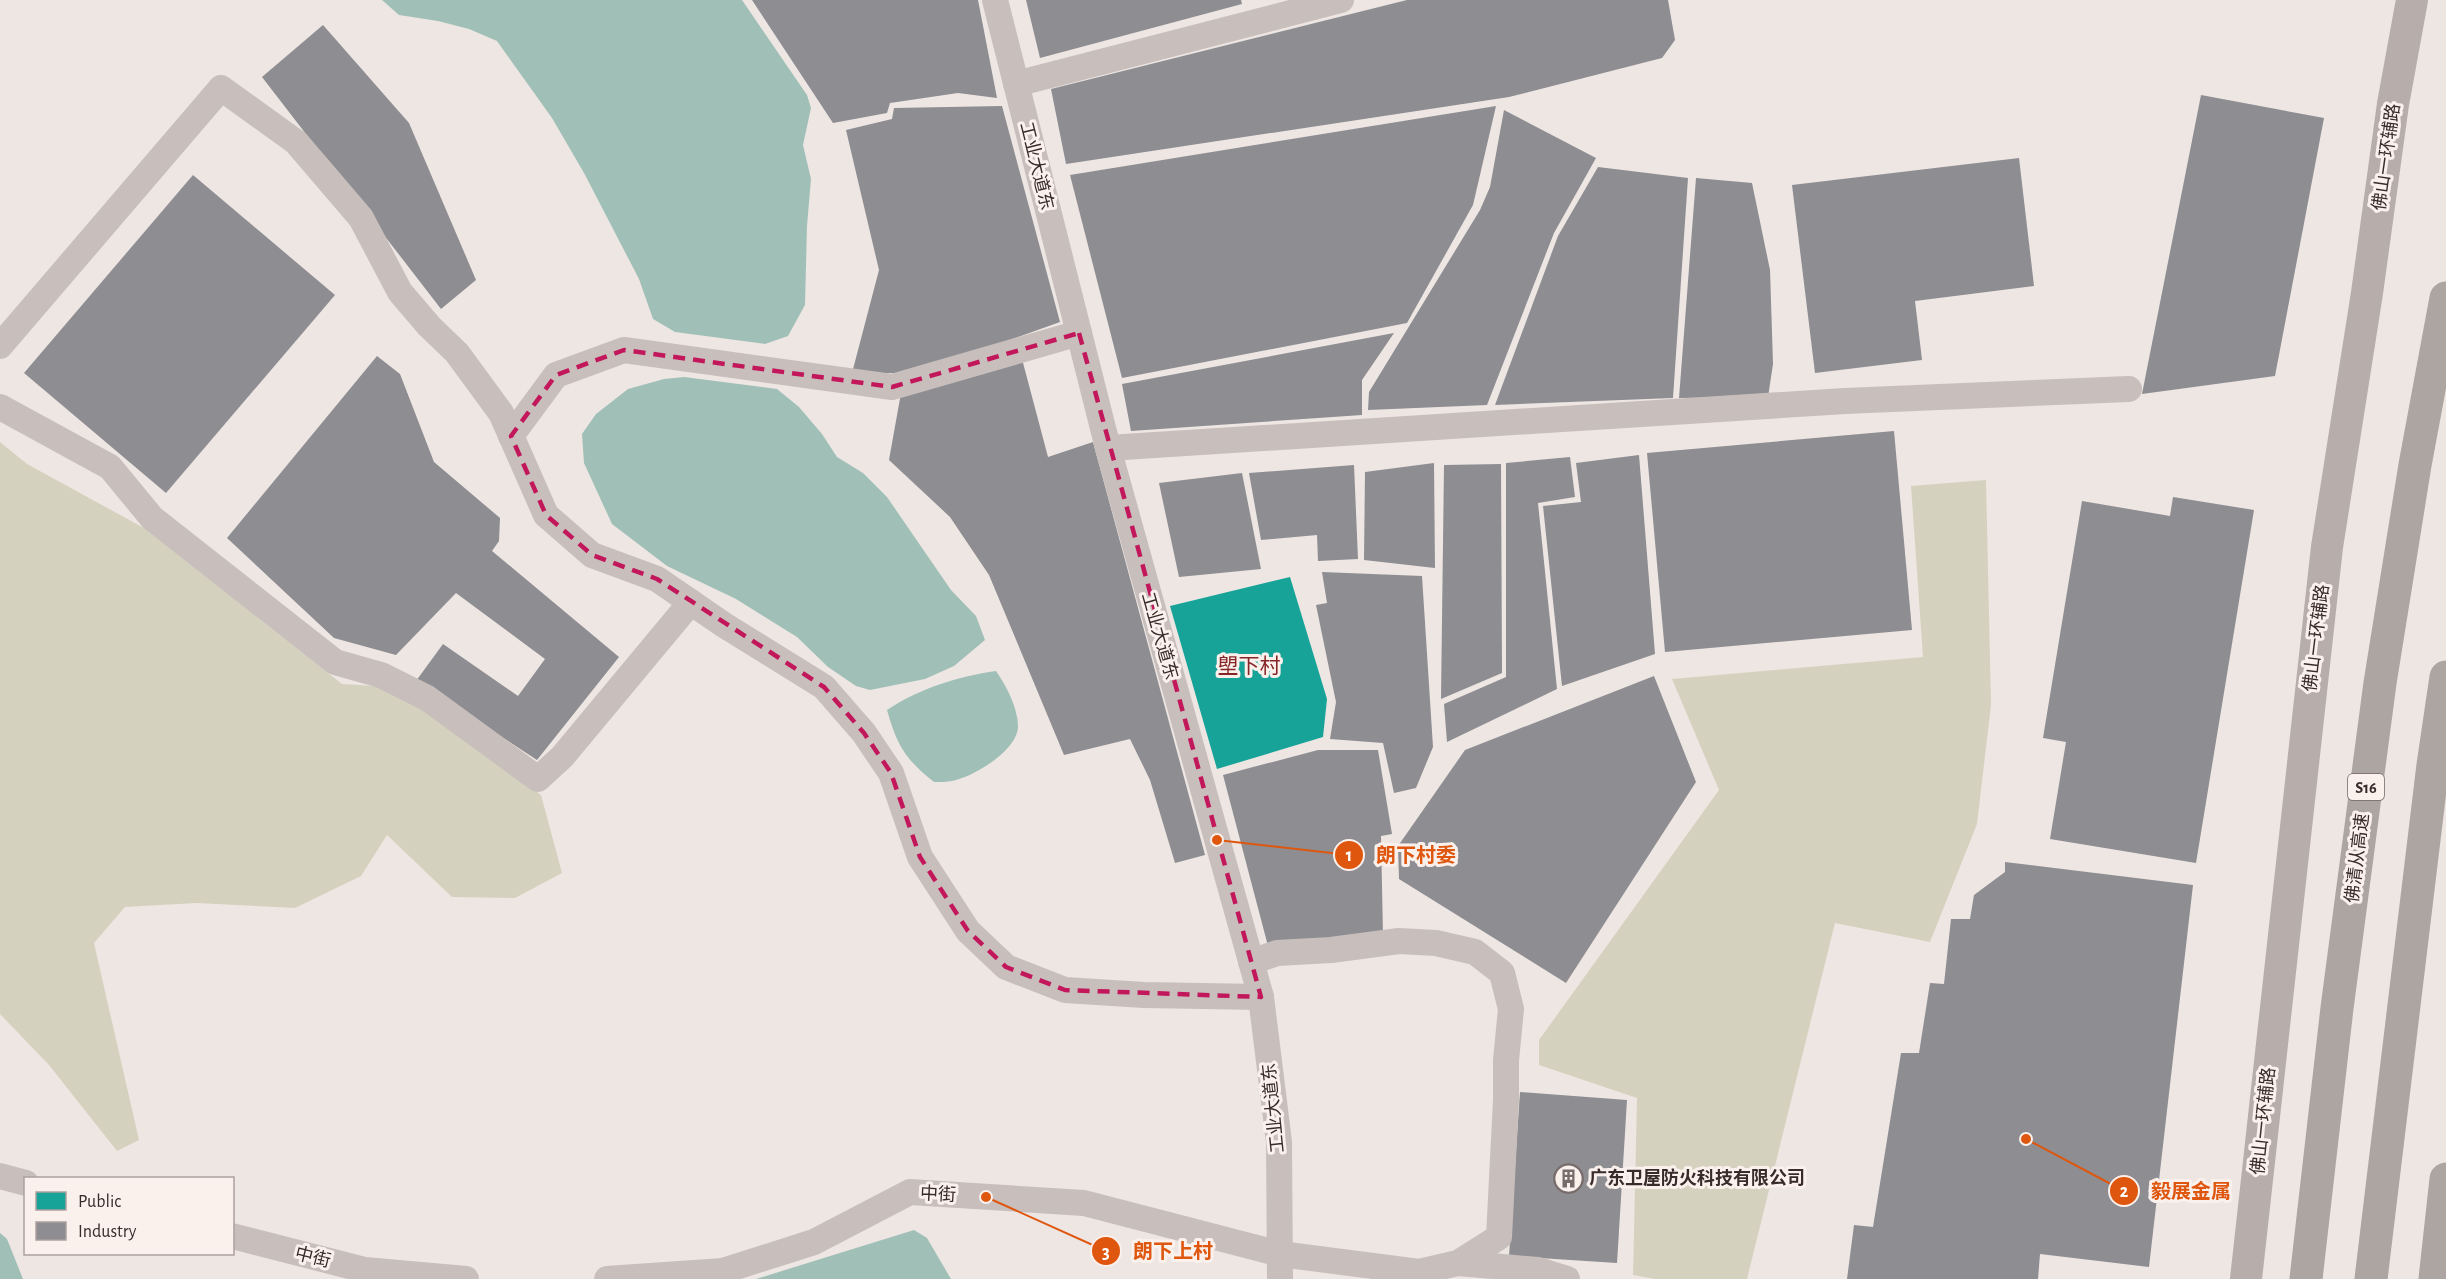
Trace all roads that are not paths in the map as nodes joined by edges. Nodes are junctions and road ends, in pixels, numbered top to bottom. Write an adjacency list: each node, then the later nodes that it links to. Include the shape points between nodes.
1 (994, 0): 5 (street, 工业大道东)
2 (1341, 0): 4 (street)
3 (2412, 0): 27 (main road, 佛山一环辅路, via 2327,547)
4 (1261, 10): 5 (street)
5 (1016, 84): 7 (street, 工业大道东)
6 (2446, 298): 28 (highway, 佛清从高速 / S16, via 2380,683)
7 (1079, 333): 11 (street, via 892,387 624,350 556,375); 12 (street, 工业大道东)
8 (0, 346): 11 (street, via 222,88 296,142 361,218 400,292 457,353 501,412)
9 (2129, 389): 12 (street, via 1845,401)
10 (0, 407): 13 (street, via 110,467 152,518 335,662 381,675 427,698 538,779 562,757)
11 (511, 436): 13 (street, via 546,515 592,555 657,579)
12 (1108, 448): 15 (street, 工业大道东)
13 (691, 602): 16 (street, via 824,687 864,733 891,773 920,857 968,931 1006,967 1065,990)
14 (2446, 677): 29 (highway)
15 (1251, 962): 16 (street, 工业大道东); 22 (street, via 1277,953 1399,941 1436,943 1475,952 1502,974 1510,1009 1499,1237)
16 (1261, 997): 21 (street, 工业大道东, via 1279,1142)
17 (0, 1176): 19 (street)
18 (2446, 1179): 30 (highway)
19 (24, 1182)
20 (234, 1237): 23 (street, 中街, via 365,1270)
21 (1280, 1254): 22 (street, 中街, via 1419,1272); 24 (street, 中街, via 1084,1203 910,1192 814,1242 723,1271); 25 (street, 工业大道东)
22 (1458, 1263): 26 (street, via 1538,1270)
23 (466, 1279)
24 (607, 1279)
25 (1280, 1279)
26 (1567, 1279)
27 (2246, 1279)
28 (2306, 1279)
29 (2371, 1279)
30 (2434, 1279)

